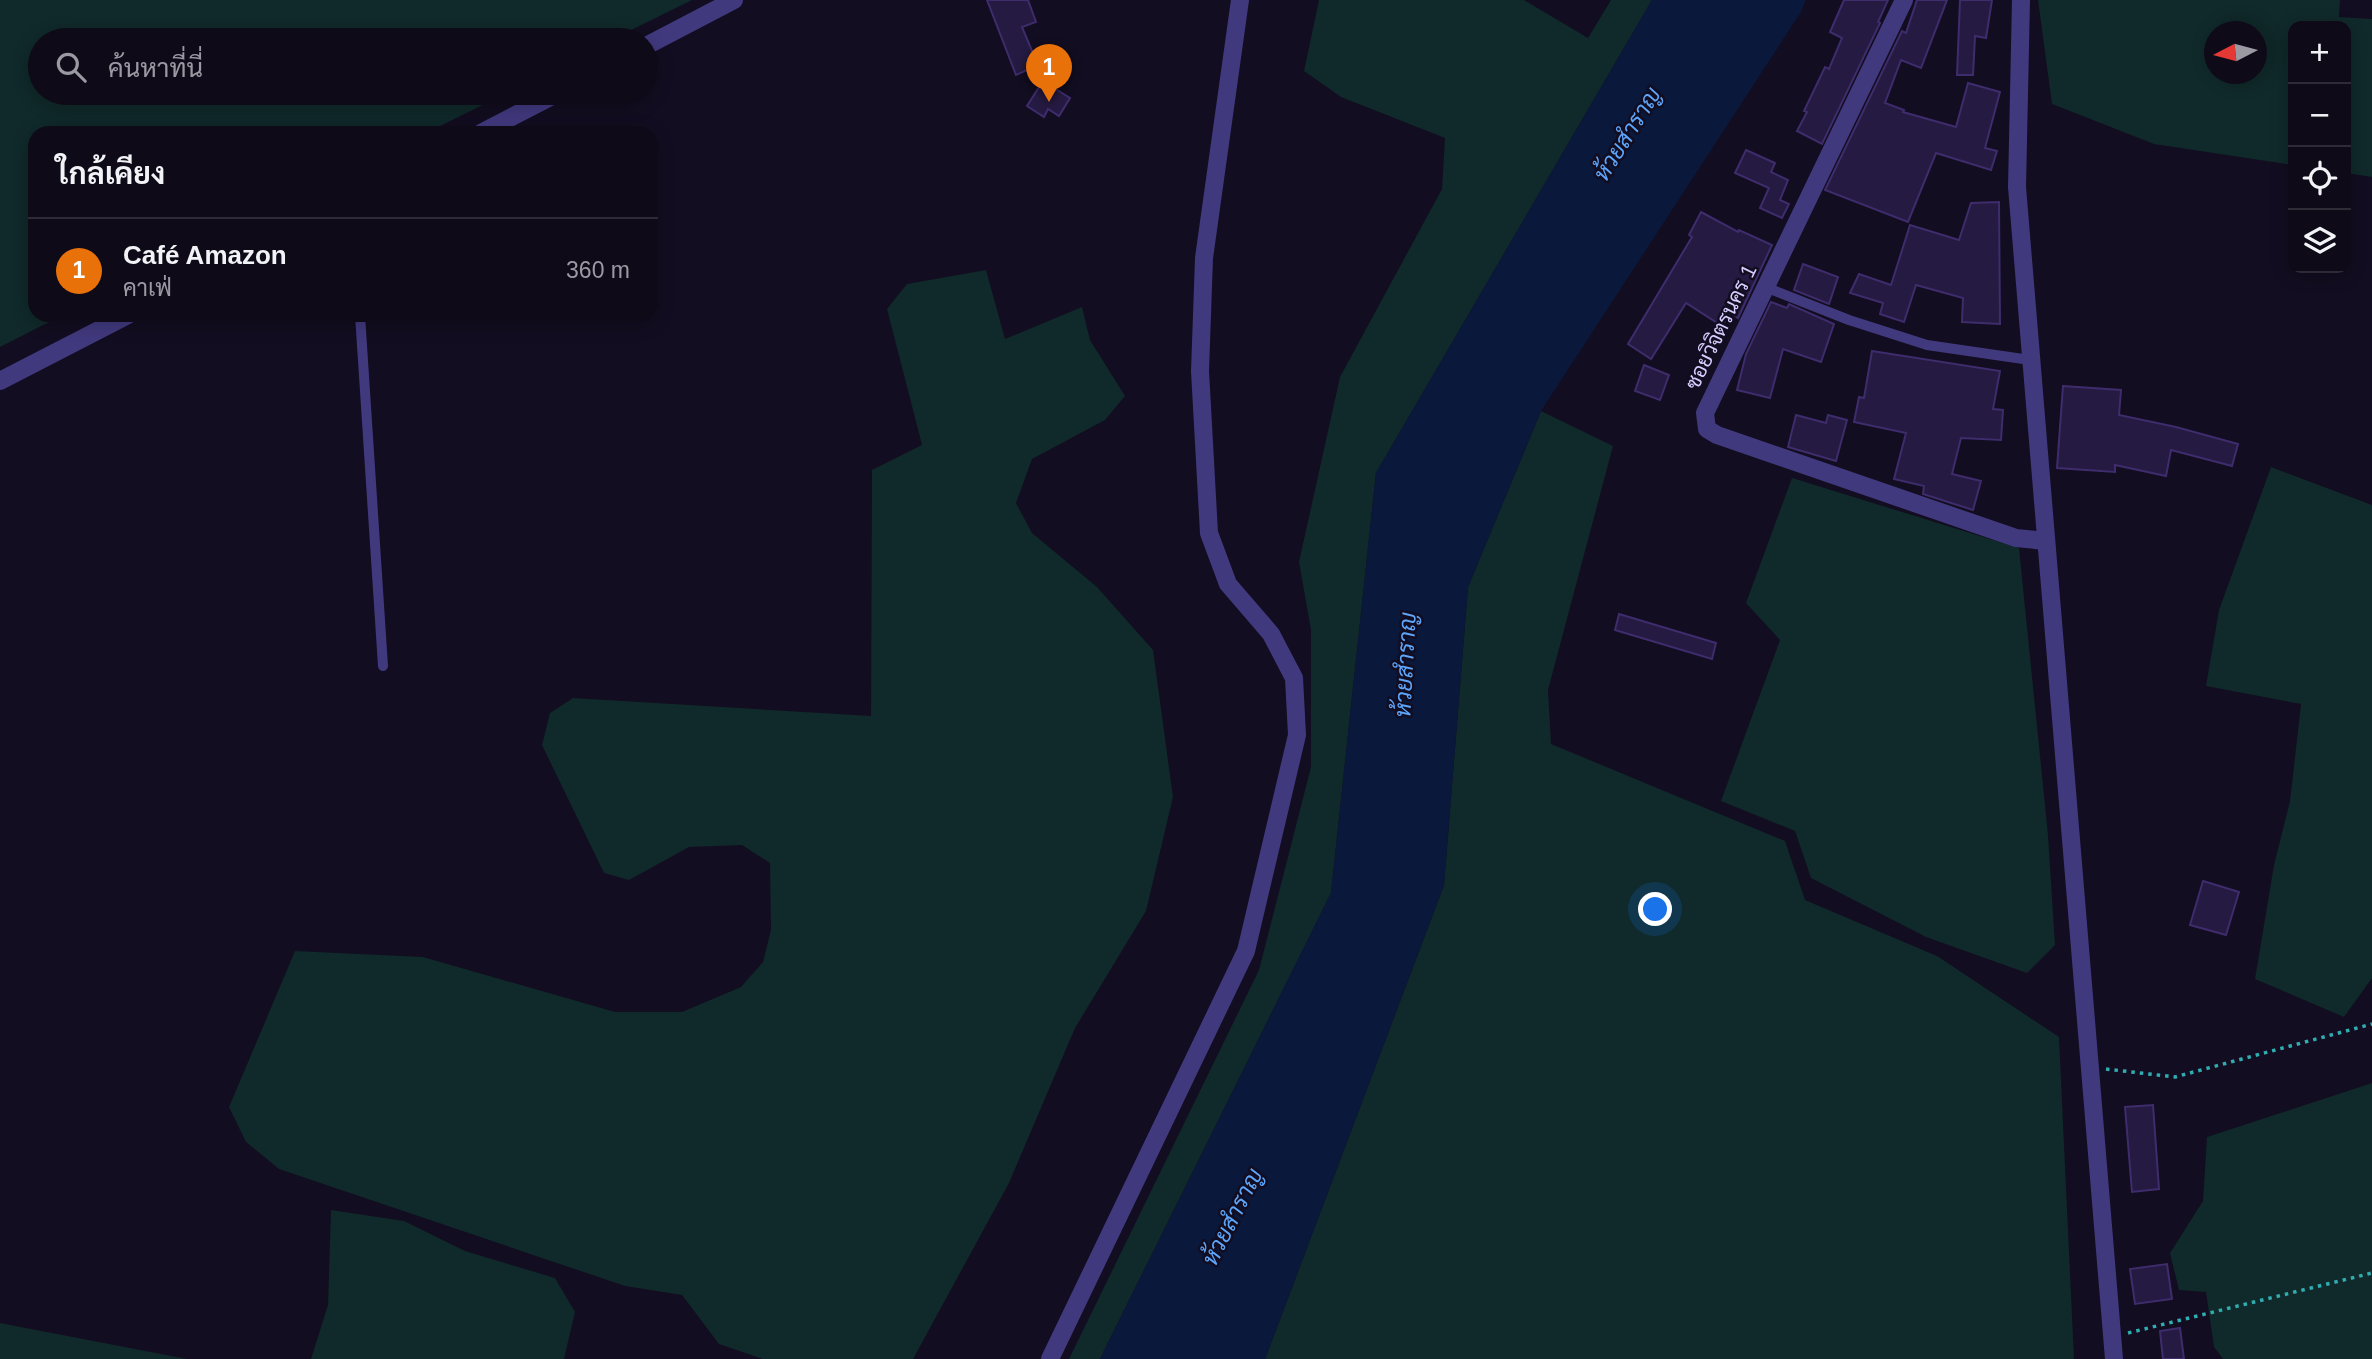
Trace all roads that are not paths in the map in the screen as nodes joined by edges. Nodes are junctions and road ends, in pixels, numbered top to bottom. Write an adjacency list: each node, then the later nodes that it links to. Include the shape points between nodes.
1 (734, 0): 5 (street)
2 (1240, 0): 15 (street, via 1204,258 1200,371 1209,533 1228,584 1271,634 1294,678 1297,735 1246,951)
3 (1904, 0): 8 (street, ซอยวิจิตรนคร 1)
4 (2021, 0): 11 (street, via 2017,187)
5 (658, 40)
6 (535, 105): 7 (street)
7 (494, 126)
8 (1765, 288): 11 (lane, via 1927,345); 13 (street, ซอยวิจิตรนคร 1, via 1705,413 1707,429 2016,538)
9 (114, 322): 12 (street)
10 (360, 322): 14 (lane)
11 (2030, 360): 13 (street)
12 (0, 381)
13 (2046, 541): 16 (street)
14 (383, 666)
15 (1049, 1359)
16 (2114, 1359)

